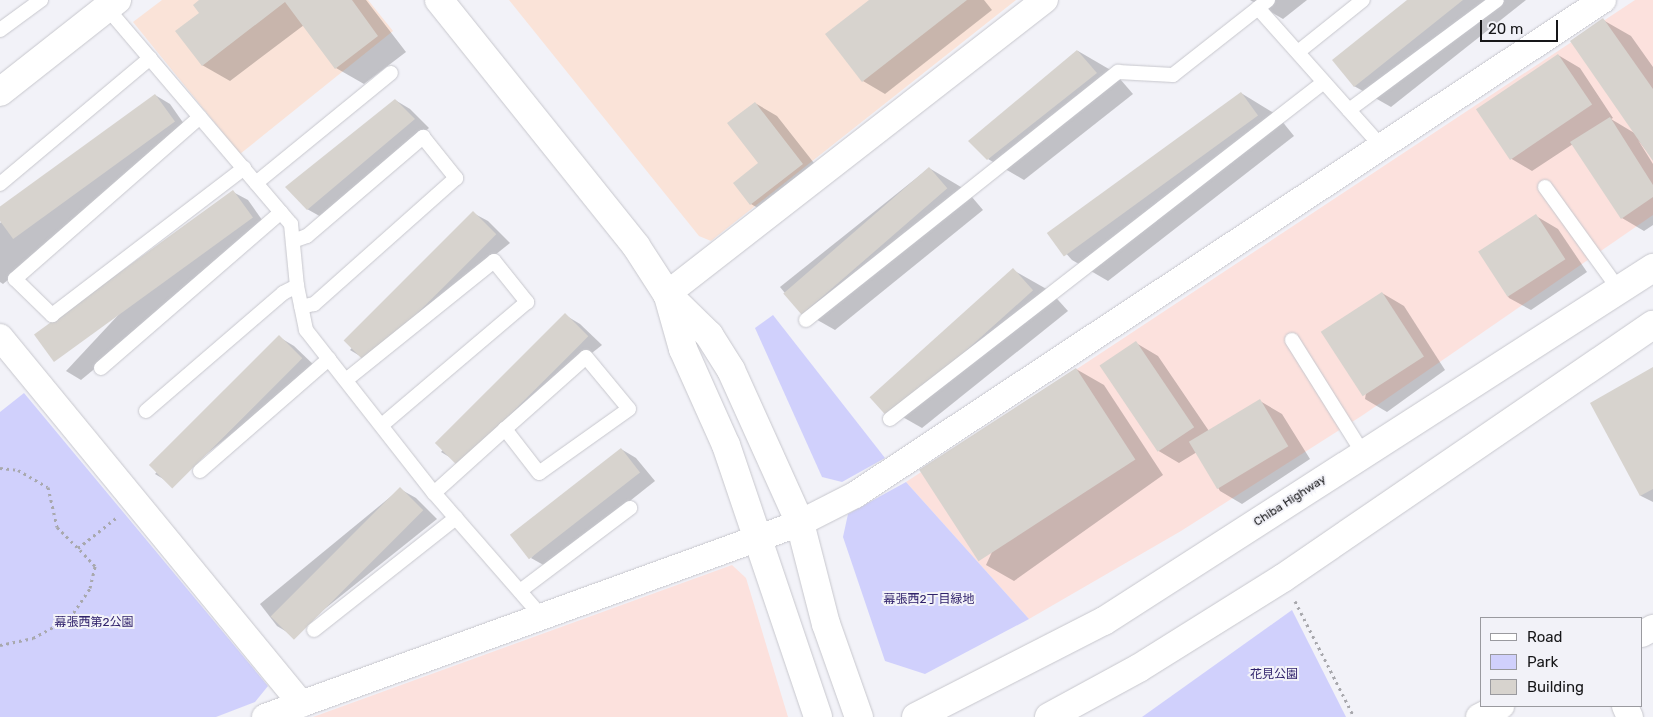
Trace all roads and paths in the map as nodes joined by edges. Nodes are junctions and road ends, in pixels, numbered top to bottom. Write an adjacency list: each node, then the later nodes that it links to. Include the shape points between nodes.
1 (41, 0): 9 (lane)
2 (439, 0): 27 (main road, via 636,246)
3 (1045, 0): 27 (street)
4 (1363, 0): 10 (lane)
5 (1497, 0): 15 (lane)
6 (1603, 0): 17 (street)
7 (112, 4): 11 (lane); 14 (main road)
8 (1263, 4): 10 (lane); 29 (lane, via 1173,75 1118,72)
9 (0, 30)
10 (1298, 52): 13 (lane)
11 (150, 58): 16 (lane); 20 (lane)
12 (391, 72): 19 (lane)
13 (1324, 82): 15 (lane); 37 (lane)
14 (0, 92)
15 (1349, 110): 17 (lane)
16 (200, 117): 18 (lane); 18 (lane, via 14,279 52,316)
17 (1382, 147): 47 (street, via 855,495)
18 (244, 168): 19 (lane)
19 (256, 183): 22 (lane)
20 (0, 184)
21 (1545, 187): 26 (lane)
22 (281, 212): 23 (lane, via 291,224); 34 (lane)
23 (293, 241): 25 (lane); 28 (lane, via 307,236 423,137 456,178 314,304)
24 (1653, 268): 26 (main road, Chiba Highway)
25 (297, 286): 28 (lane); 36 (lane, via 283,293)
26 (1620, 291): 40 (main road, Chiba Highway)
27 (667, 294): 47 (main road, via 709,335 731,370); 48 (main road, via 683,349 726,445)
28 (302, 306): 33 (lane, via 306,330)
29 (806, 320)
30 (1653, 325): 50 (main road)
31 (0, 337): 55 (street)
32 (1292, 340): 40 (lane)
33 (329, 359): 35 (lane); 42 (lane)
34 (101, 368)
35 (346, 380): 38 (lane); 38 (lane, via 494,261 527,302)
36 (146, 412)
37 (890, 419)
38 (382, 425): 43 (lane)
39 (506, 429): 39 (lane, via 586,357 629,409 539,473); 43 (lane)
40 (1364, 455): 60 (main road, Chiba Highway, via 1104,620)
41 (0, 468): 49 (path, via 18,470 48,487 57,528)
42 (200, 471)
43 (434, 492): 46 (lane)
44 (630, 508): 51 (lane)
45 (123, 512): 49 (path)
46 (456, 518): 51 (lane); 53 (lane)
47 (800, 523): 48 (street); 59 (main road, via 826,624)
48 (757, 538): 52 (street); 58 (main road)
49 (78, 548): 54 (path, via 94,566 90,588 70,618 32,638)
50 (1284, 578): 61 (main road, via 1139,668); 62 (path)
51 (520, 591): 52 (lane)
52 (542, 617): 55 (street)
53 (314, 630)
54 (0, 645)
55 (301, 704): 57 (street)
56 (1499, 707): 63 (street)
57 (265, 717)
58 (818, 717)
59 (858, 717)
60 (916, 717)
61 (1049, 717)
62 (1354, 717)
63 (1479, 717)

